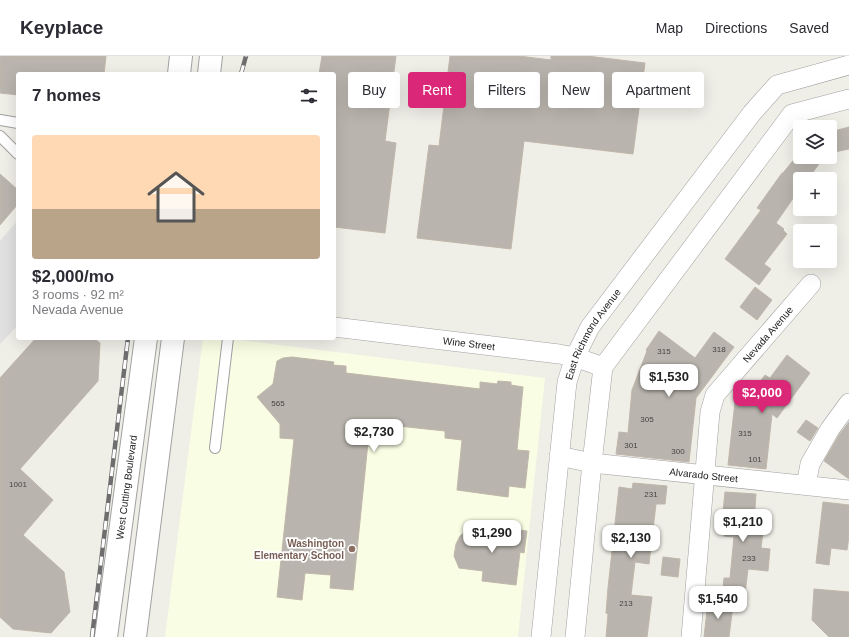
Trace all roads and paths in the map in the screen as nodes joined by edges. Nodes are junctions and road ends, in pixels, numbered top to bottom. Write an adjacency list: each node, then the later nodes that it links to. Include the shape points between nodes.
1 (181, 56): 4 (street)
2 (211, 56): 5 (street)
3 (849, 65): 6 (street)
4 (179, 72)
5 (209, 72)
6 (777, 85): 8 (street); 18 (street, East Richmond Avenue, via 752,113 590,327)
7 (849, 99): 8 (street)
8 (792, 114): 19 (street)
9 (0, 120): 10 (lane)
10 (16, 123)
11 (0, 136): 12 (lane)
12 (16, 152)
13 (811, 284): 24 (street, Nevada Avenue, via 715,395 710,412)
14 (336, 327): 18 (street, Wine Street)
15 (146, 340): 27 (street, West Cutting Boulevard)
16 (173, 340): 28 (street)
17 (228, 340): 21 (lane)
18 (575, 357): 19 (street, Wine Street); 22 (street, East Richmond Avenue, via 567,382)
19 (603, 367): 23 (street)
20 (849, 403): 25 (street, via 830,429 810,464)
21 (215, 448)
22 (559, 456): 23 (street, Alvarado Street); 29 (street, East Richmond Avenue)
23 (592, 463): 24 (street, Alvarado Street); 30 (street)
24 (705, 475): 25 (street, Alvarado Street); 31 (street, Nevada Avenue)
25 (806, 485): 26 (street, Alvarado Street)
26 (849, 490)
27 (106, 637)
28 (135, 637)
29 (541, 637)
30 (575, 637)
31 (691, 637)

